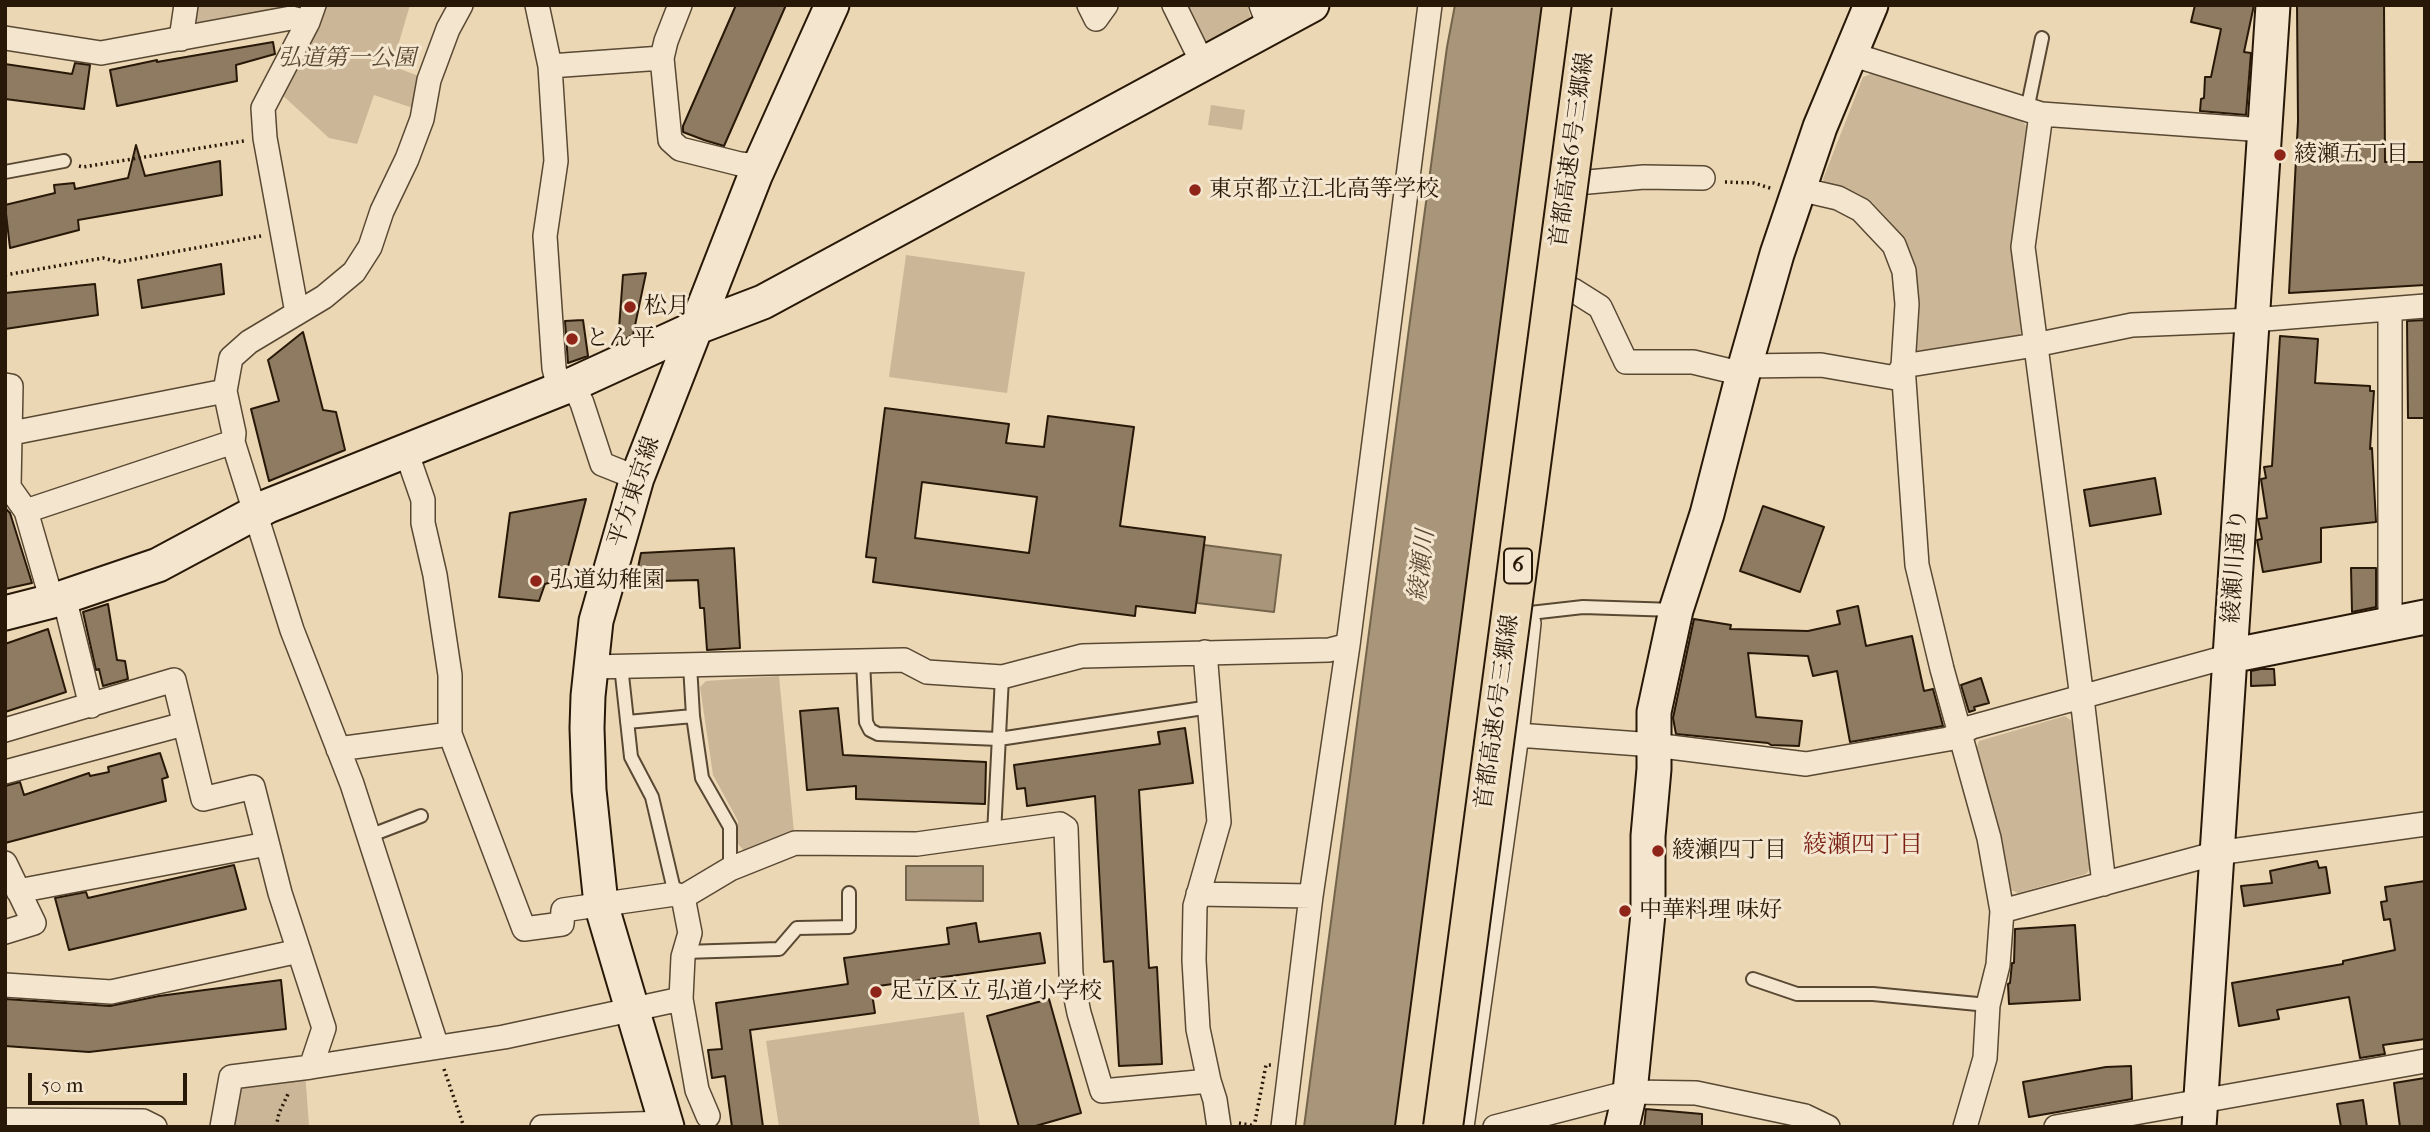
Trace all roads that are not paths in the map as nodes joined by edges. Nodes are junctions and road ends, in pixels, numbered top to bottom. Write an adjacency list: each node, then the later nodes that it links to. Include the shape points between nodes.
1 (186, 5): 19 (street)
2 (461, 5): 36 (street, via 448,29 429,80 422,118 370,247 354,272)
3 (537, 5): 24 (street)
4 (680, 5): 22 (street)
5 (832, 5): 28 (street, 平方東京線)
6 (1089, 5): 7 (street, via 1096,19)
7 (1106, 5)
8 (1174, 5): 23 (street)
9 (1312, 5): 17 (street)
10 (1430, 5): 57 (street)
11 (1562, 5): 116 (highway, 首都高速6号三郷線 / 6)
12 (1592, 5): 117 (highway, 首都高速6号三郷線 / 6, bridge)
13 (1609, 5): 31 (street)
14 (1871, 5): 21 (street)
15 (2273, 5): 26 (street, 綾瀬川通り)
16 (311, 13): 19 (street); 36 (street, via 263,107)
17 (1266, 17): 23 (street)
18 (5, 38): 19 (street, via 101,53)
19 (181, 38)
20 (2042, 38): 25 (lane)
21 (1851, 54): 25 (street); 32 (street)
22 (662, 58): 24 (street); 28 (street, via 670,140 680,149)
23 (1203, 64): 38 (street, via 763,302)
24 (550, 66): 43 (street, via 556,161 545,236 554,368)
25 (2034, 112): 26 (street); 39 (street, via 2023,247)
26 (2265, 130): 37 (street, 綾瀬川通り)
27 (64, 161): 29 (lane)
28 (760, 166): 38 (street, 平方東京線)
29 (5, 172)
30 (1703, 178): 31 (street)
31 (1588, 182): 33 (street)
32 (1798, 192): 40 (street, via 1838,198 1861,210 1895,245 1908,304); 41 (street)
33 (1573, 290): 41 (street, via 1600,307 1626,362 1693,362); 54 (street)
34 (2425, 306): 35 (street)
35 (2390, 309): 37 (street); 56 (street)
36 (297, 313): 44 (street, via 231,358)
37 (2253, 320): 39 (street, via 2132,325); 59 (street, 綾瀬川通り)
38 (695, 328): 43 (street); 48 (street, 平方東京線)
39 (2035, 345): 40 (street); 64 (street)
40 (1903, 366): 41 (street, via 1896,378 1821,365); 71 (street, via 1917,565)
41 (1744, 370): 52 (street, via 1707,514)
42 (5, 384): 45 (street, via 11,386)
43 (566, 386): 47 (street); 48 (street, via 582,403 602,464)
44 (225, 391): 45 (street); 46 (street)
45 (9, 427): 49 (street, via 9,487)
46 (233, 442): 49 (street); 50 (street)
47 (406, 451): 50 (street); 72 (street, via 423,500 423,523 435,575 450,675)
48 (637, 478): 62 (street, 平方東京線, via 596,621)
49 (26, 511): 51 (street)
50 (254, 513): 51 (street, via 158,565); 76 (street)
51 (58, 599): 53 (street); 65 (street)
52 (1676, 610): 54 (lane, via 1583,607); 75 (street, via 1654,712)
53 (5, 613)
54 (1530, 613): 73 (street)
55 (2425, 617): 56 (street)
56 (2390, 624): 59 (street)
57 (1348, 645): 58 (street, via 1329,650); 91 (street)
58 (1205, 652): 63 (street, via 1082,656); 66 (street)
59 (2230, 656): 64 (street); 83 (street, 綾瀬川通り)
60 (863, 661): 61 (street); 63 (street, via 904,660 927,671); 74 (lane, via 870,730)
61 (690, 665): 62 (street); 67 (lane)
62 (606, 667): 68 (lane); 92 (street, 平方東京線, via 588,696 589,790)
63 (1002, 677): 74 (lane)
64 (2082, 698): 71 (street); 86 (street)
65 (91, 706): 69 (street, via 174,680); 70 (street)
66 (1210, 707): 74 (lane); 89 (street, via 1219,822)
67 (693, 716): 68 (lane); 85 (lane, via 702,778 730,827)
68 (627, 722): 90 (lane, via 631,757 652,797)
69 (184, 724): 77 (street); 82 (street, via 202,799 253,787)
70 (5, 730)
71 (1961, 733): 75 (street, via 1806,764); 93 (street, via 1989,838)
72 (450, 734): 76 (street); 92 (street, via 524,929 562,924 563,910)
73 (1517, 735): 75 (street); 118 (street)
74 (999, 739): 80 (lane)
75 (1654, 745): 106 (street, via 1648,914)
76 (338, 749): 81 (street)
77 (5, 772)
78 (421, 816): 81 (lane)
79 (2425, 824): 83 (street)
80 (995, 834): 85 (street, via 917,844 795,843); 105 (street, via 1060,824 1066,828 1070,974 1102,1091)
81 (369, 836): 102 (street)
82 (267, 844): 87 (street); 95 (street)
83 (2217, 853): 86 (street); 107 (street, 綾瀬川通り)
84 (5, 863): 87 (street)
85 (730, 869): 90 (street)
86 (2104, 884): 93 (street)
87 (18, 891): 94 (street, via 34,923)
88 (849, 893): 96 (lane, via 849,927 797,928 779,949)
89 (1198, 894): 91 (street); 105 (street, via 1194,960 1198,1029)
90 (679, 896): 92 (street); 96 (street, via 690,933)
91 (1311, 896): 115 (street)
92 (601, 905): 101 (street, 平方東京線)
93 (2002, 911): 100 (street, via 1998,965)
94 (5, 932)
95 (299, 951): 98 (street, via 111,992); 104 (street, via 324,1028)
96 (684, 952): 99 (street)
97 (1753, 979): 100 (lane, via 1797,994 1873,994)
98 (5, 985)
99 (681, 999): 101 (street); 108 (street, via 696,1090)
100 (1988, 1005): 122 (street, via 1985,1058)
101 (631, 1010): 102 (street); 110 (street, 平方東京線)
102 (437, 1048): 104 (street)
103 (2425, 1061): 107 (street)
104 (306, 1068): 112 (street, via 231,1077)
105 (1209, 1081): 114 (street)
106 (1630, 1092): 119 (street); 120 (street); 121 (street, via 1696,1093 1805,1116)
107 (2199, 1114): 123 (street)
108 (708, 1116)
109 (5, 1120): 111 (street, via 143,1121)
110 (667, 1125): 113 (street)
111 (155, 1127)
112 (222, 1127)
113 (542, 1127)
114 (1219, 1127)
115 (1283, 1127)
116 (1415, 1127)
117 (1443, 1127)
118 (1462, 1127)
119 (1495, 1127)
120 (1622, 1127)
121 (1828, 1127)
122 (1965, 1127)
123 (2056, 1127)

